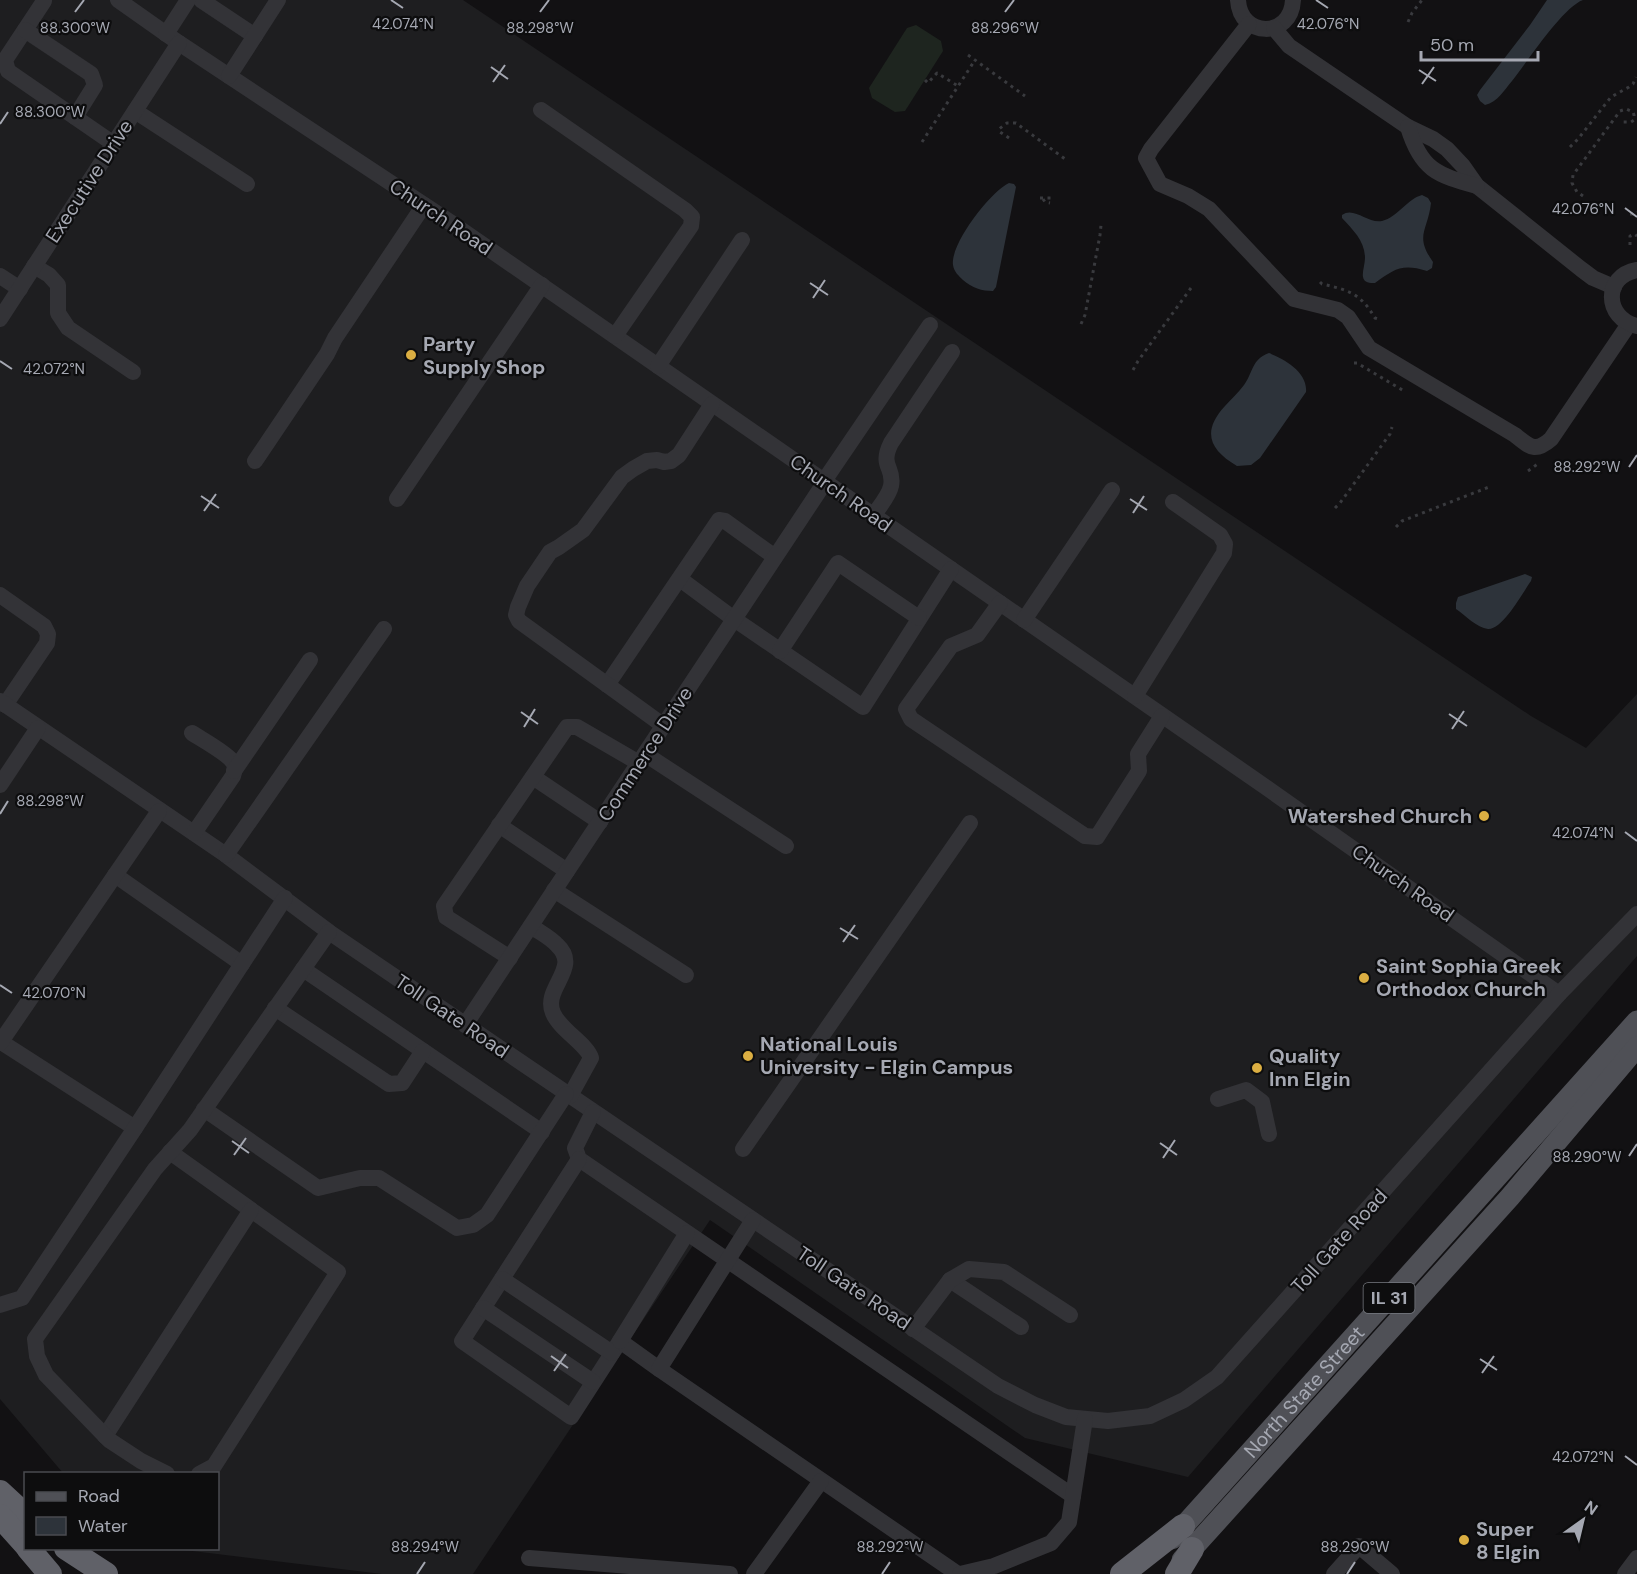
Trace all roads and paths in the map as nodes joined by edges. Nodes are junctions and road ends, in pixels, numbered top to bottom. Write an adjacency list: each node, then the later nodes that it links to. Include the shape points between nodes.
1 (188, 0): 14 (street, Executive Drive)
2 (201, 0): 13 (street)
3 (278, 0): 13 (street)
4 (1238, 0): 10 (street, via 1239,10)
5 (1293, 0): 11 (street, via 1289,16)
6 (1422, 0): 9 (path)
7 (44, 2): 12 (street)
8 (127, 3): 14 (street, Church Road)
9 (1408, 22)
10 (1249, 24): 11 (street); 56 (street, via 1146,158 1160,184 1209,209 1294,299 1338,310 1348,317 1369,348 1536,447 1551,439)
11 (1274, 28): 26 (street, via 1285,43)
12 (25, 30): 24 (street, via 90,74 95,84); 24 (street, via 5,60 8,71)
13 (255, 36): 17 (street)
14 (172, 39): 17 (street, Church Road); 23 (street, Executive Drive)
15 (968, 55): 16 (path)
16 (975, 60): 20 (path); 21 (path)
17 (229, 76): 37 (street, Church Road)
18 (925, 80): 20 (path, via 928,82 937,73)
19 (1637, 80): 30 (path, via 1636,77 1633,84 1611,97)
20 (958, 86): 28 (path)
21 (1025, 96)
22 (541, 110): 57 (street, via 692,217 691,226)
23 (135, 111): 29 (street, Executive Drive); 32 (street)
24 (75, 117): 29 (street)
25 (1623, 122): 34 (path, via 1634,120 1630,110 1620,111 1573,175 1572,183)
26 (1408, 127): 33 (street, via 1447,149); 33 (street, via 1420,156 1436,171)
27 (1009, 138): 31 (path, via 999,129 1016,123)
28 (922, 142)
29 (114, 144): 44 (street, Executive Drive)
30 (1570, 147)
31 (1065, 159)
32 (246, 184)
33 (1477, 186): 49 (street, via 1593,278)
34 (1583, 196)
35 (1053, 198): 36 (path, via 1041,198)
36 (1050, 203)
37 (424, 204): 48 (street, Church Road); 66 (street)
38 (1637, 212): 39 (path)
39 (1630, 214)
40 (1101, 225): 54 (path)
41 (1637, 236): 43 (path, via 1630,236)
42 (741, 240): 60 (street)
43 (1630, 245)
44 (34, 266): 51 (street, Executive Drive); 62 (street, via 58,285 58,313 68,328)
45 (1637, 270): 49 (street, via 1626,273)
46 (0, 276): 51 (street)
47 (1320, 282): 53 (path, via 1346,289 1367,304)
48 (542, 285): 57 (street, Church Road); 72 (street)
49 (1614, 286): 56 (street, via 1612,304 1616,313)
50 (1191, 288): 61 (path)
51 (20, 289): 52 (street, Executive Drive)
52 (0, 319)
53 (1378, 319)
54 (1081, 324)
55 (930, 325): 69 (street, Commerce Drive)
56 (1633, 325)
57 (615, 336): 60 (street, Church Road)
58 (952, 352): 75 (street, via 891,443 885,461 891,484)
59 (1354, 363): 63 (path)
60 (658, 366): 64 (street, Church Road)
61 (1133, 370)
62 (133, 372)
63 (1404, 391)
64 (712, 404): 69 (street, Church Road); 88 (street, via 679,455 671,461 647,461 622,477 583,530 550,552 527,586 518,608 519,621)
65 (1392, 428): 74 (path)
66 (255, 461)
67 (1543, 461): 68 (path)
68 (1528, 471)
69 (824, 482): 75 (street, Church Road); 77 (street, Commerce Drive)
70 (1489, 487): 76 (path, via 1402,521)
71 (1112, 490): 84 (street)
72 (397, 499)
73 (1173, 502): 89 (street, via 1221,536 1224,553)
74 (1335, 508)
75 (873, 516): 78 (street, Church Road)
76 (1396, 527)
77 (775, 557): 79 (street, via 719,520); 83 (street, Commerce Drive)
78 (951, 569): 81 (street, Church Road); 82 (street)
79 (680, 579): 83 (street); 88 (street)
80 (0, 595): 90 (street, via 44,626 48,634 47,643)
81 (1000, 603): 84 (street, Church Road); 91 (street, via 977,635 951,646 906,709 911,719 1085,836 1097,837 1139,771 1138,754)
82 (919, 618): 86 (street, via 838,563); 86 (street, via 863,707)
83 (734, 619): 86 (street); 92 (street, Commerce Drive)
84 (1024, 620): 89 (street, Church Road)
85 (384, 629): 105 (street)
86 (780, 651)
87 (310, 660): 96 (street)
88 (607, 685): 92 (street)
89 (1135, 696): 91 (street, Church Road)
90 (2, 703): 93 (street, Toll Gate Road)
91 (1162, 716): 117 (street, Church Road)
92 (664, 726): 95 (street, Commerce Drive)
93 (38, 729): 98 (street); 99 (street, Toll Gate Road)
94 (192, 733): 96 (street, via 228,757)
95 (642, 758): 97 (street, via 577,727 567,727); 100 (street, Commerce Drive); 104 (street)
96 (234, 771): 103 (street)
97 (533, 777): 100 (street); 102 (street)
98 (0, 785)
99 (159, 811): 103 (street, Toll Gate Road); 107 (street)
100 (600, 822): 106 (street, Commerce Drive)
101 (970, 823): 131 (street)
102 (499, 825): 106 (street); 113 (street, via 444,906 446,917)
103 (194, 833): 105 (street, Toll Gate Road)
104 (786, 846)
105 (226, 855): 109 (street, Toll Gate Road)
106 (567, 871): 108 (street, Commerce Drive)
107 (116, 875): 114 (street); 121 (street)
108 (554, 890): 111 (street, Commerce Drive); 116 (street)
109 (285, 898): 112 (street, Toll Gate Road); 114 (street)
110 (1637, 914): 117 (street, Toll Gate Road)
111 (531, 926): 113 (street, Commerce Drive); 124 (street, via 558,945 564,956 566,967 551,996 552,1011 591,1058)
112 (329, 932): 115 (street); 120 (street, Toll Gate Road)
113 (510, 958): 120 (street, Commerce Drive)
114 (242, 964): 128 (street)
115 (303, 969): 118 (street); 123 (street)
116 (686, 975)
117 (1559, 994): 148 (street, Toll Gate Road, via 1217,1377 1184,1400 1150,1416)
118 (275, 1008): 123 (street, via 389,1084 402,1083); 126 (street)
119 (1637, 1021): 157 (main road, North State Street / IL 31)
120 (465, 1025): 124 (street, Toll Gate Road)
121 (1, 1042): 128 (street)
122 (1637, 1047): 159 (main road, North State Street / IL 31, via 1510,1197)
123 (423, 1051): 129 (street)
124 (568, 1095): 127 (street, Toll Gate Road); 129 (street)
125 (1218, 1099): 130 (street, via 1246,1090 1262,1102)
126 (204, 1110): 129 (street, via 318,1188 360,1178 379,1178 457,1228 473,1225 487,1215); 132 (street)
127 (593, 1112): 133 (street, via 575,1148); 135 (street, Toll Gate Road)
128 (135, 1128): 140 (street, via 22,1298)
129 (542, 1132)
130 (1269, 1134)
131 (743, 1149)
132 (170, 1152): 134 (street); 149 (street, via 35,1340 46,1375)
133 (579, 1159): 136 (street); 138 (street)
134 (251, 1210): 149 (street); 151 (street, via 338,1272 214,1466)
135 (753, 1220): 137 (street); 144 (street, Toll Gate Road)
136 (687, 1233): 137 (street); 145 (street)
137 (728, 1261): 146 (street); 154 (street)
138 (502, 1279): 141 (street); 145 (street)
139 (950, 1280): 142 (street, via 969,1269 1004,1272); 143 (street); 144 (street)
140 (0, 1305)
141 (483, 1308): 147 (street); 147 (street, via 462,1341 571,1417)
142 (1070, 1315)
143 (1021, 1327)
144 (914, 1329): 148 (street, Toll Gate Road, via 998,1386 1066,1417)
145 (616, 1347): 146 (street); 147 (street)
146 (659, 1369): 152 (street)
147 (593, 1382)
148 (1085, 1419): 154 (street)
149 (105, 1436): 150 (street)
150 (165, 1472)
151 (202, 1472)
152 (821, 1481): 167 (street); 168 (street)
153 (0, 1492): 155 (highway)
154 (1073, 1496): 168 (street, via 1069,1522 1051,1543 994,1566)
155 (24, 1514)
156 (0, 1516): 158 (highway)
157 (1183, 1526): 169 (highway); 170 (main road, North State Street / IL 31)
158 (24, 1544)
159 (1192, 1549): 171 (main road, North State Street / IL 31); 172 (highway)
160 (30, 1550): 164 (highway)
161 (69, 1550): 165 (highway)
162 (529, 1558): 166 (street)
163 (1637, 1558): 175 (street)
164 (50, 1574)
165 (106, 1574)
166 (730, 1574)
167 (754, 1574)
168 (959, 1574)
169 (1122, 1574)
170 (1140, 1574)
171 (1170, 1574)
172 (1176, 1574)
173 (1334, 1574): 174 (street, via 1359,1546)
174 (1392, 1574)
175 (1625, 1574)

